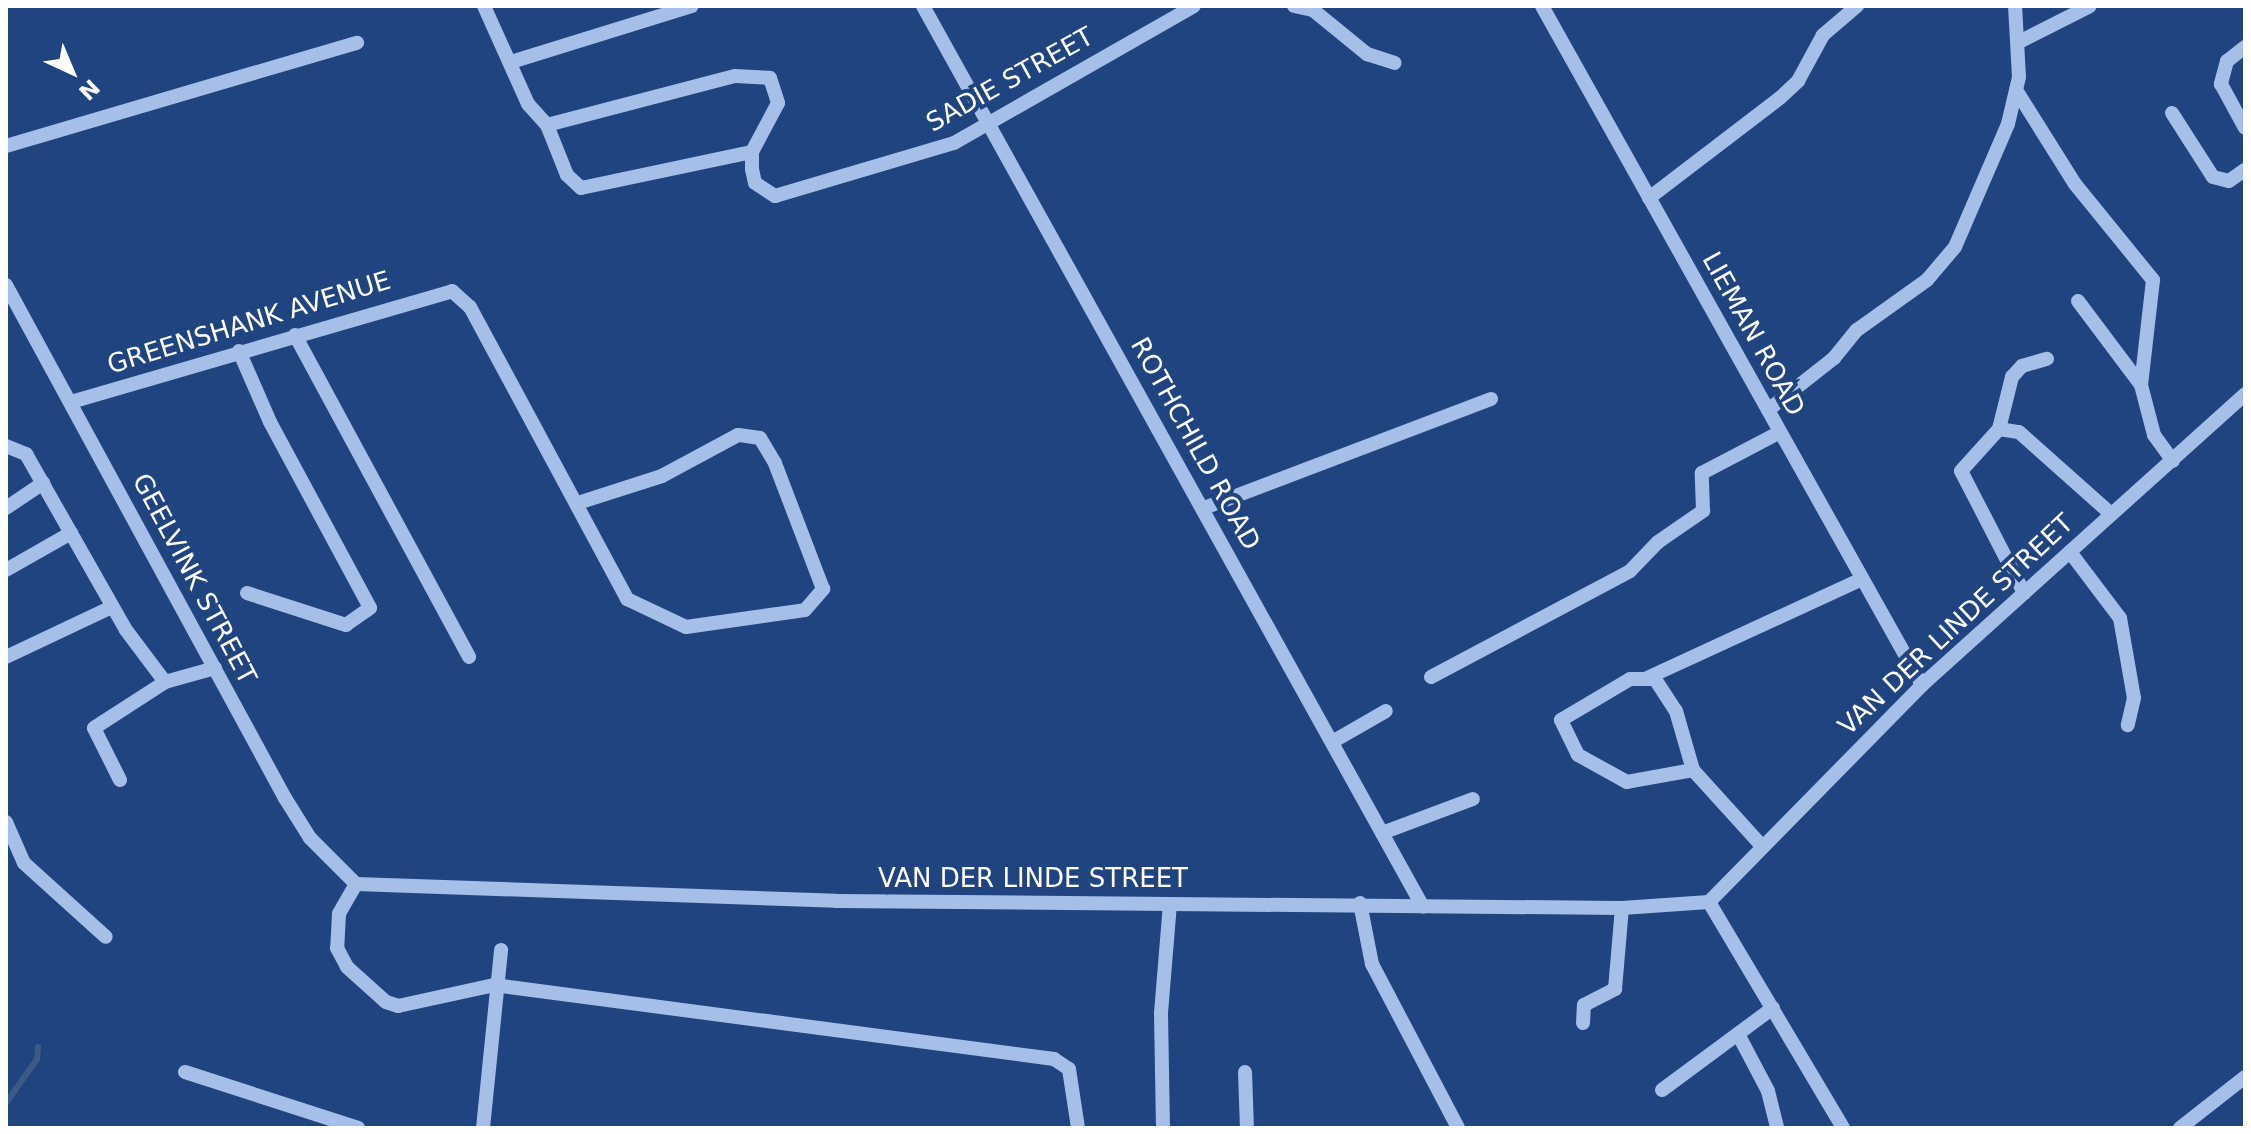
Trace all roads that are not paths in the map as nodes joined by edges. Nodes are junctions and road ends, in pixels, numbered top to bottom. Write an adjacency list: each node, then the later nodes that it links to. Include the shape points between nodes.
1 (484, 6): 13 (street)
2 (692, 6): 13 (street)
3 (923, 6): 17 (street, ROTHCHILD ROAD)
4 (1194, 6): 17 (street, SADIE STREET)
5 (1294, 6): 14 (street, via 1313,10 1367,54)
6 (1542, 6): 23 (street, LIEMAN ROAD)
7 (1857, 6): 23 (street, via 1823,35 1798,81 1780,98)
8 (2015, 6): 10 (street)
9 (2090, 6): 10 (street)
10 (2021, 41): 15 (street)
11 (357, 43): 20 (street)
12 (2245, 47): 19 (street, via 2227,61 2221,84)
13 (511, 62): 18 (street, via 528,104)
14 (1395, 63)
15 (2016, 90): 29 (street, via 2075,184 2153,280); 33 (street, via 1998,155 1955,247 1927,280 1857,330 1834,358)
16 (2172, 113): 22 (street, via 2213,177 2229,181)
17 (986, 121): 21 (street, SADIE STREET, via 954,143 775,196 755,183); 41 (street, ROTHCHILD ROAD)
18 (547, 125): 21 (street, via 567,175 581,188); 21 (street, via 735,76 763,75 774,82 778,103)
19 (2245, 128)
20 (6, 146)
21 (752, 152)
22 (2245, 170)
23 (1649, 198): 33 (street, LIEMAN ROAD)
24 (6, 285): 32 (street, GEELVINK STREET)
25 (2078, 301): 29 (street)
26 (295, 335): 27 (street, GREENSHANK AVENUE); 39 (street, GREENSHANK AVENUE, via 440,290 452,291 470,307); 51 (street)
27 (239, 351): 32 (street, GREENSHANK AVENUE); 47 (street, via 270,422 370,608 346,625)
28 (2047, 359): 34 (street, via 2022,366 2012,377)
29 (2141, 385): 37 (street, via 2154,435)
30 (2245, 394): 37 (street, VAN DER LINDE STREET)
31 (1491, 399): 41 (street)
32 (71, 402): 52 (street, GEELVINK STREET)
33 (1768, 410): 35 (street, LIEMAN ROAD)
34 (1999, 429): 42 (street, via 2019,432); 48 (street, via 1961,471)
35 (1780, 432): 46 (street, LIEMAN ROAD); 53 (street, via 1702,473 1703,511 1658,542 1630,571)
36 (6, 446): 38 (street, via 22,448)
37 (2173, 461): 42 (street, VAN DER LINDE STREET)
38 (43, 483): 40 (street); 43 (street)
39 (578, 503): 39 (street, via 662,476 738,435 760,438 775,463 823,589 805,610 686,627 665,620 618,587)
40 (6, 508)
41 (1204, 508): 59 (street, ROTHCHILD ROAD)
42 (2111, 514): 44 (street, VAN DER LINDE STREET)
43 (71, 533): 45 (street); 49 (street)
44 (2070, 552): 48 (street, VAN DER LINDE STREET); 58 (street, via 2120,618 2134,698)
45 (6, 570)
46 (1862, 579): 54 (street); 56 (street, LIEMAN ROAD)
47 (247, 593)
48 (2024, 593): 56 (street, VAN DER LINDE STREET)
49 (112, 607): 50 (street); 55 (street)
50 (6, 657)
51 (469, 657)
52 (215, 668): 55 (street); 66 (street, GEELVINK STREET, via 310,838)
53 (1431, 677)
54 (1647, 678): 60 (street, via 1670,696); 60 (street, via 1630,679 1573,708 1561,720 1564,733 1578,755 1627,782)
55 (165, 682): 61 (street, via 94,728)
56 (1922, 685): 65 (street, VAN DER LINDE STREET)
57 (1386, 711): 59 (street)
58 (2128, 725)
59 (1332, 742): 64 (street, ROTHCHILD ROAD)
60 (1693, 770): 65 (street)
61 (120, 780)
62 (1473, 799): 64 (street)
63 (6, 822): 72 (street, via 24,863)
64 (1382, 833): 70 (street, ROTHCHILD ROAD)
65 (1760, 844): 67 (street, VAN DER LINDE STREET)
66 (356, 884): 69 (street, VAN DER LINDE STREET, via 836,901); 74 (street, via 334,935 347,967 371,992 398,1006)
67 (1709, 902): 71 (street, VAN DER LINDE STREET); 75 (street)
68 (1360, 903): 69 (street, VAN DER LINDE STREET); 70 (street, VAN DER LINDE STREET); 88 (street, via 1372,964)
69 (1170, 904): 86 (street, via 1161,1013)
70 (1423, 907): 71 (street, VAN DER LINDE STREET)
71 (1622, 908): 76 (street, via 1615,989 1584,1005)
72 (106, 937)
73 (501, 950): 74 (street)
74 (494, 985): 84 (street); 85 (street, via 1054,1059 1069,1069)
75 (1773, 1008): 77 (street); 90 (street)
76 (1583, 1023)
77 (1738, 1034): 81 (street); 89 (street, via 1768,1091)
78 (185, 1072): 82 (street)
79 (1245, 1072): 87 (street)
80 (2245, 1077): 91 (street)
81 (1662, 1090)
82 (324, 1124): 83 (street)
83 (358, 1128)
84 (483, 1128)
85 (1078, 1128)
86 (1163, 1128)
87 (1247, 1128)
88 (1458, 1128)
89 (1777, 1128)
90 (1843, 1128)
91 (2180, 1128)

